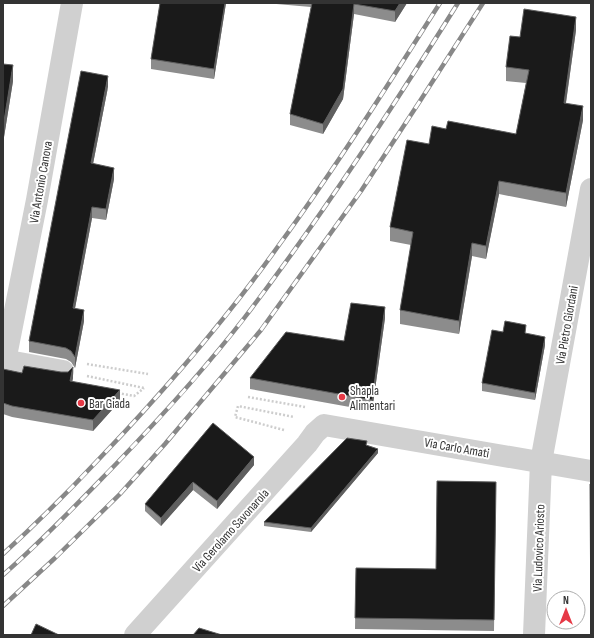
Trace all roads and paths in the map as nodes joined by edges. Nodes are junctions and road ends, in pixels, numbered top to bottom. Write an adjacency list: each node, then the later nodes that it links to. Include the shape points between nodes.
1 (72, 3): 3 (street, Via Antonio Canova, via 37,200)
2 (591, 189): 11 (street, Via Pietro Giordani)
3 (4, 360): 4 (street)
4 (64, 371): 5 (path, via 77,363); 6 (path, via 144,388 134,396)
5 (148, 374)
6 (113, 392)
7 (248, 397): 9 (path, via 326,411)
8 (296, 418): 10 (path, via 238,406 235,416 281,429)
9 (324, 425): 10 (street, Via Gerolamo Savonarola, via 315,432); 11 (street, Via Carlo Amati)
10 (307, 444): 13 (street, Via Gerolamo Savonarola)
11 (541, 462): 12 (street, Via Carlo Amati); 14 (street, Via Ludovico Ariosto)
12 (591, 471)
13 (135, 635)
14 (534, 635)

